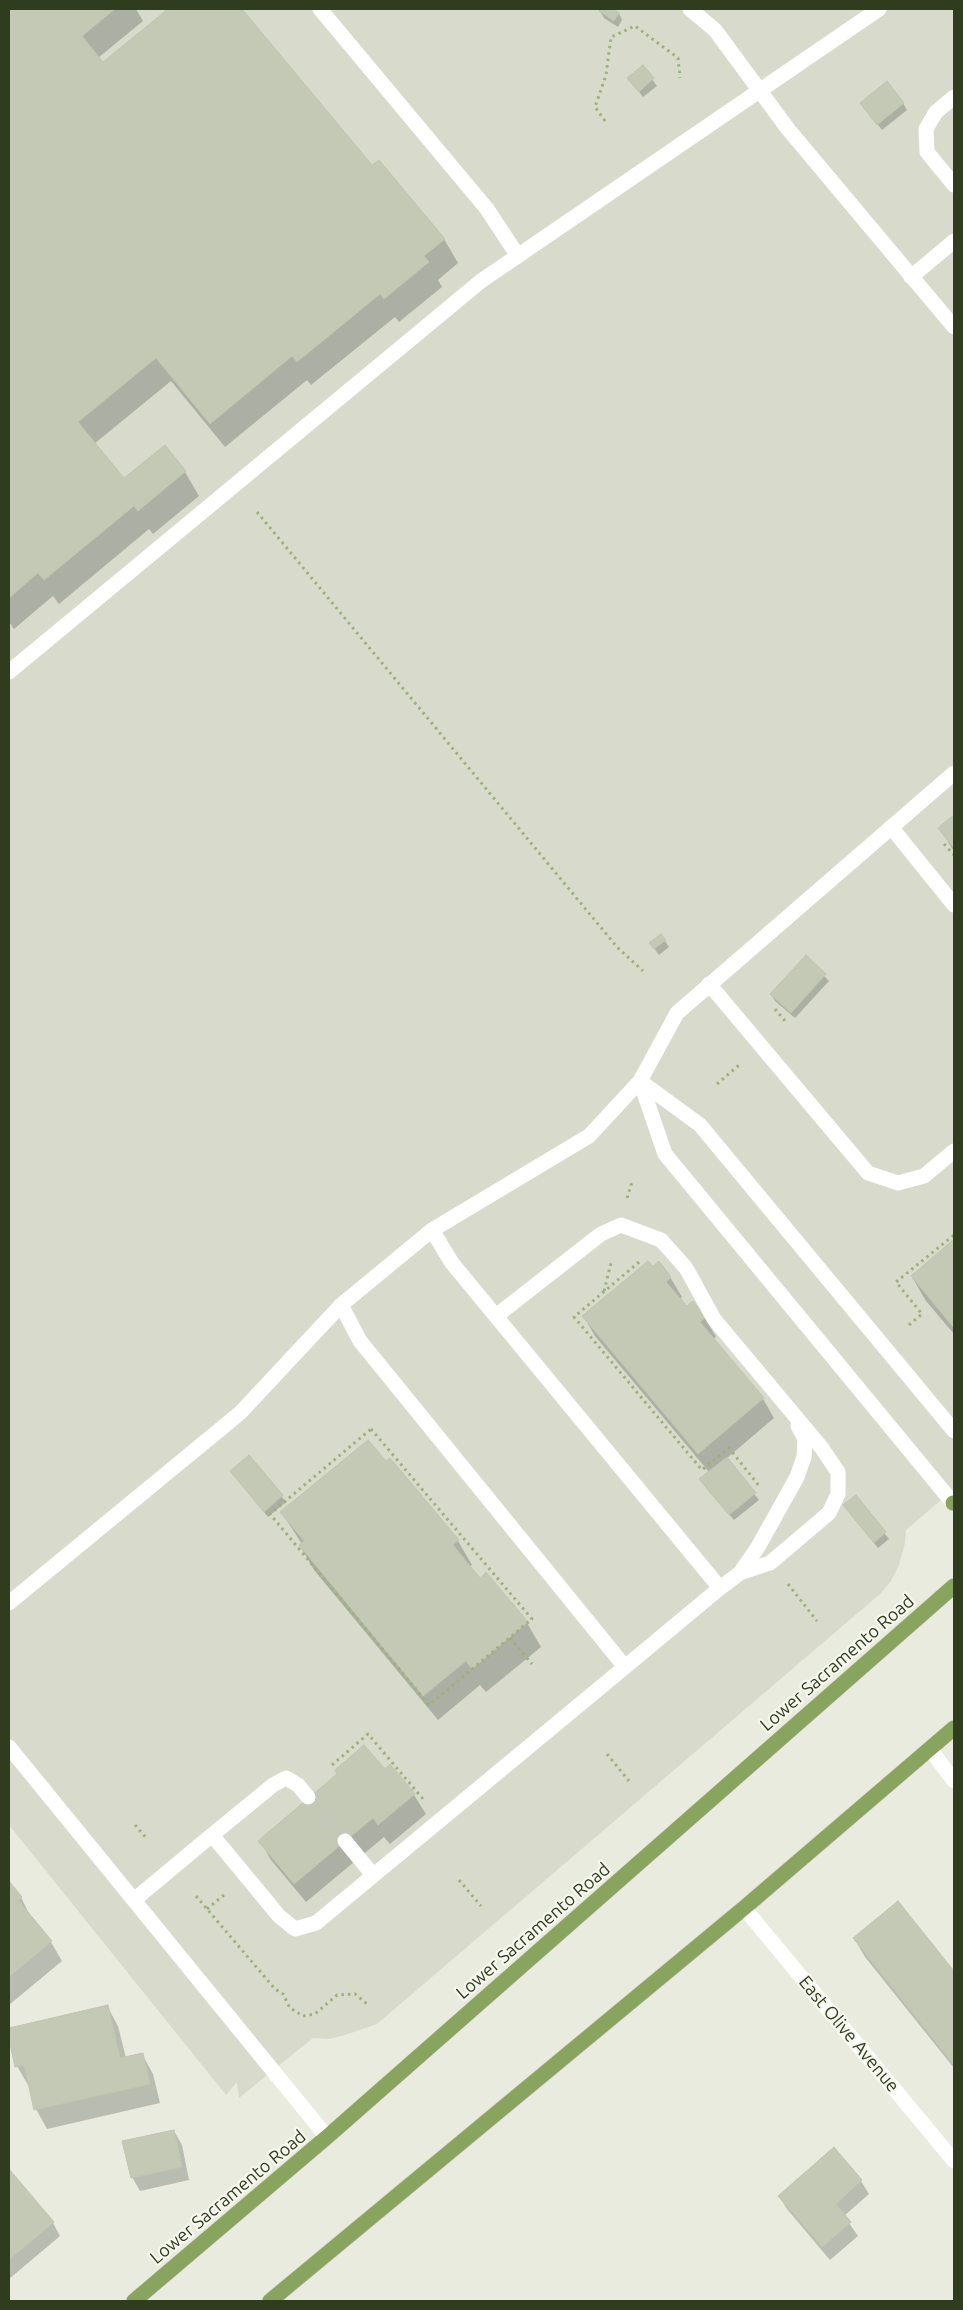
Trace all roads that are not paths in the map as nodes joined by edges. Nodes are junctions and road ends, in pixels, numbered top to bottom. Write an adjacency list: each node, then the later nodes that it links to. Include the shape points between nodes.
1 (320, 9): 8 (lane, via 483,205)
2 (690, 9): 4 (lane, via 715,30)
3 (879, 9): 4 (lane)
4 (760, 92): 8 (lane); 9 (lane)
5 (954, 97): 6 (lane, via 936,112 926,129 927,152)
6 (954, 185)
7 (954, 241): 9 (lane)
8 (518, 256): 11 (lane, via 474,287)
9 (911, 277): 10 (lane)
10 (954, 327)
11 (9, 672)
12 (954, 773): 13 (lane)
13 (891, 827): 14 (lane); 15 (lane)
14 (954, 905)
15 (709, 984): 16 (lane, via 677,1012); 17 (lane, via 868,1173 898,1183 924,1176)
16 (640, 1081): 18 (lane, via 589,1136); 22 (lane, via 700,1125); 23 (lane, via 665,1154)
17 (954, 1151)
18 (432, 1230): 19 (lane); 20 (lane, via 452,1263)
19 (342, 1305): 27 (lane, via 240,1413); 28 (lane, via 360,1341)
20 (496, 1316): 21 (lane, via 601,1234 620,1225 661,1240 686,1268 714,1318); 26 (lane)
21 (792, 1415): 24 (lane, via 805,1439 804,1457 797,1477 768,1530); 24 (lane, via 838,1472 838,1494 829,1513 770,1562)
22 (954, 1431)
23 (954, 1503)
24 (740, 1573): 26 (lane)
25 (954, 1586): 39 (main road, Lower Sacramento Road)
26 (720, 1588): 28 (lane)
27 (9, 1603)
28 (625, 1667): 36 (lane)
29 (954, 1728): 31 (main road)
30 (9, 1747): 37 (lane)
31 (930, 1749): 32 (lane); 38 (main road)
32 (954, 1781)
33 (308, 1797): 34 (lane, via 298,1785 286,1778 273,1785)
34 (212, 1836): 36 (lane, via 279,1916 295,1929 316,1923); 37 (lane)
35 (345, 1841): 36 (lane)
36 (373, 1875)
37 (134, 1900): 39 (lane)
38 (744, 1908): 40 (lane, East Olive Avenue); 42 (main road)
39 (327, 2137): 41 (main road, Lower Sacramento Road)
40 (954, 2161)
41 (134, 2301)
42 (270, 2301)

